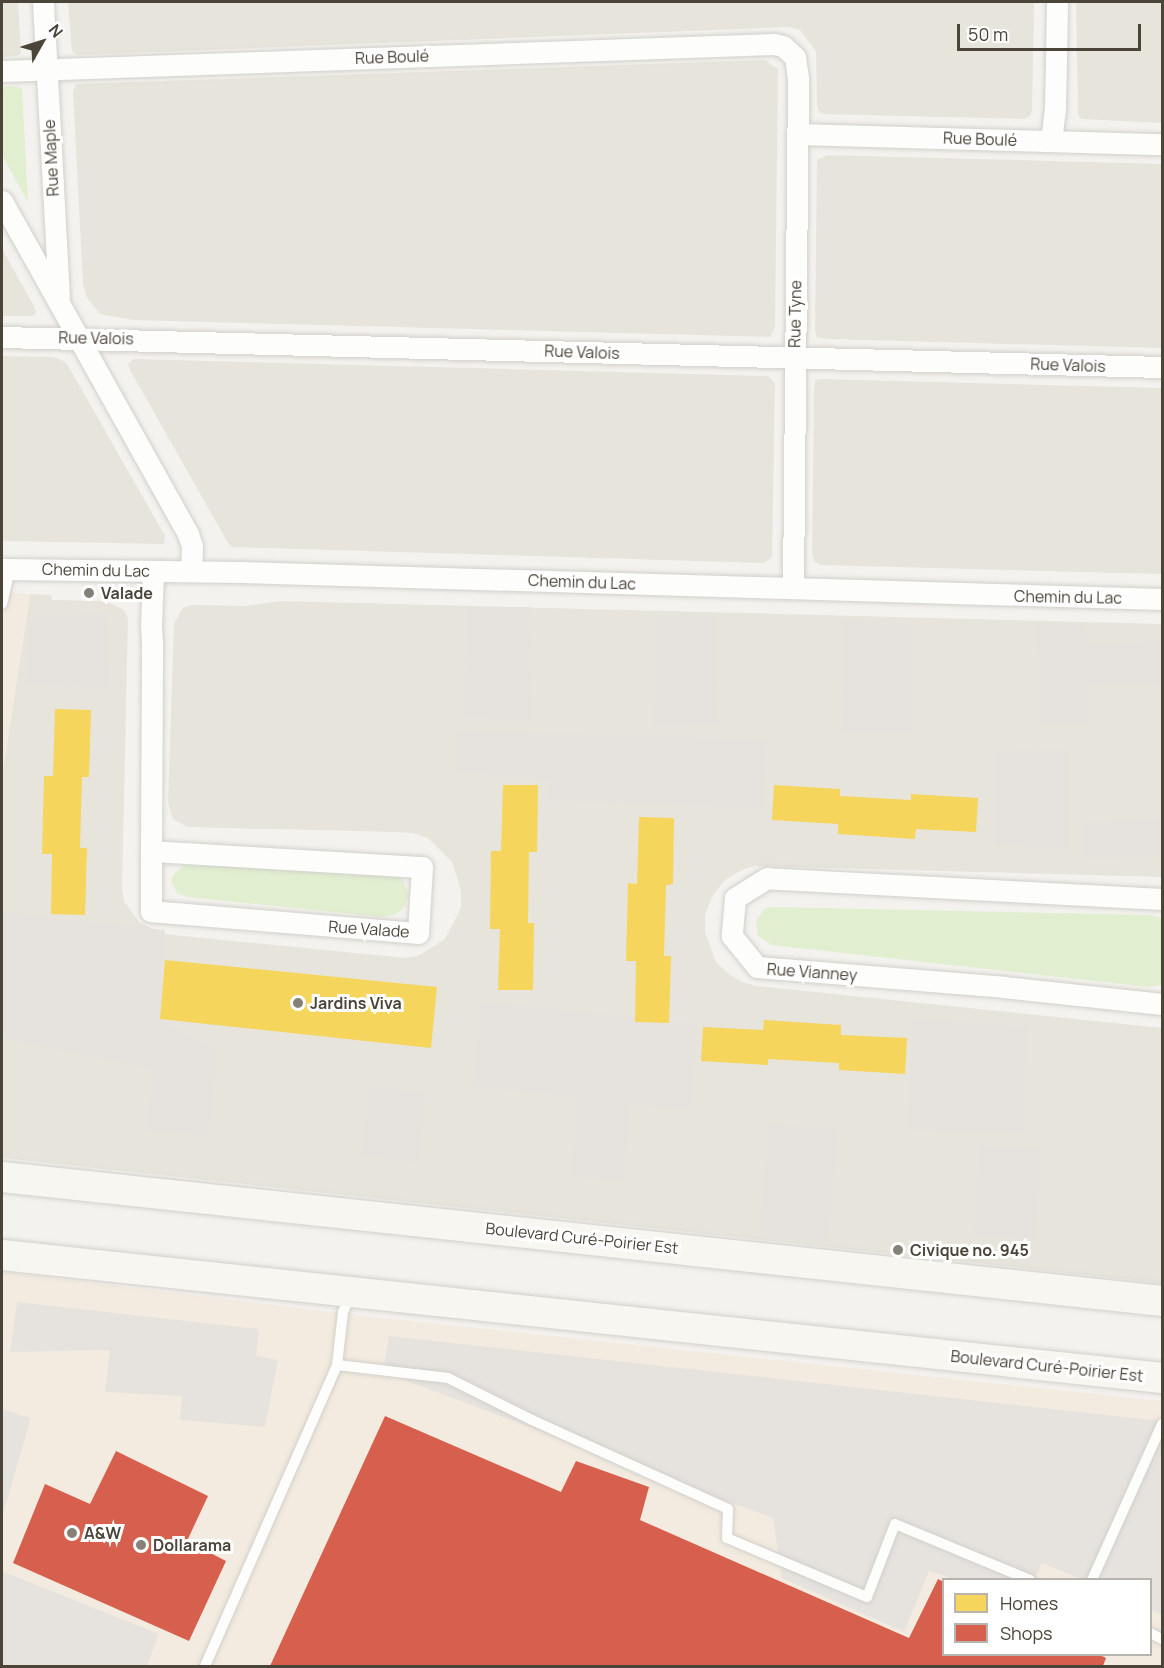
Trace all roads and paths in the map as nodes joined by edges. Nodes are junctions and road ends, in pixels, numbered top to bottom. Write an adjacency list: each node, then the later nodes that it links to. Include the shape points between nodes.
1 (42, 2): 4 (street, Rue Maple)
2 (1057, 2): 7 (street)
3 (783, 46): 4 (street, Rue Boulé); 6 (street, Rue Tyne, via 797,64)
4 (46, 69): 5 (street, Rue Boulé); 10 (street, Rue Maple, via 58,288)
5 (2, 71)
6 (797, 134): 7 (street, Rue Boulé); 13 (street, Rue Tyne)
7 (1051, 141): 8 (street, Rue Boulé)
8 (1162, 144)
9 (2, 201): 10 (street, Rue Maple)
10 (64, 313): 12 (street, Rue Maple)
11 (2, 337): 12 (street, Rue Valois)
12 (77, 338): 13 (street, Rue Valois); 17 (street, Rue Maple, via 188,534 192,546)
13 (794, 358): 14 (street, Rue Valois); 18 (street, Rue Tyne)
14 (1162, 367)
15 (6, 569): 16 (street, Chemin du Lac); 20 (lane)
16 (153, 571): 17 (street, Chemin du Lac); 21 (street, Rue Valade)
17 (191, 571): 18 (street, Chemin du Lac)
18 (793, 588): 19 (street, Chemin du Lac)
19 (1162, 599)
20 (2, 604)
21 (151, 851): 21 (street, Rue Valade, via 151,911 418,933 422,867)
22 (1162, 899): 23 (street, Rue Vianney, via 767,878 735,898 732,936 757,967)
23 (1162, 1004)
24 (2, 1177): 27 (main road, Boulevard Curé-Poirier Est)
25 (2, 1255): 26 (main road, Boulevard Curé-Poirier Est)
26 (352, 1291): 28 (lane, via 343,1312); 29 (main road, Boulevard Curé-Poirier Est)
27 (1162, 1300)
28 (337, 1365): 31 (lane, via 448,1378 728,1509 727,1538 867,1597 896,1524); 33 (lane)
29 (1162, 1378)
30 (1162, 1424): 32 (lane)
31 (1025, 1578)
32 (1093, 1578)
33 (205, 1666)

